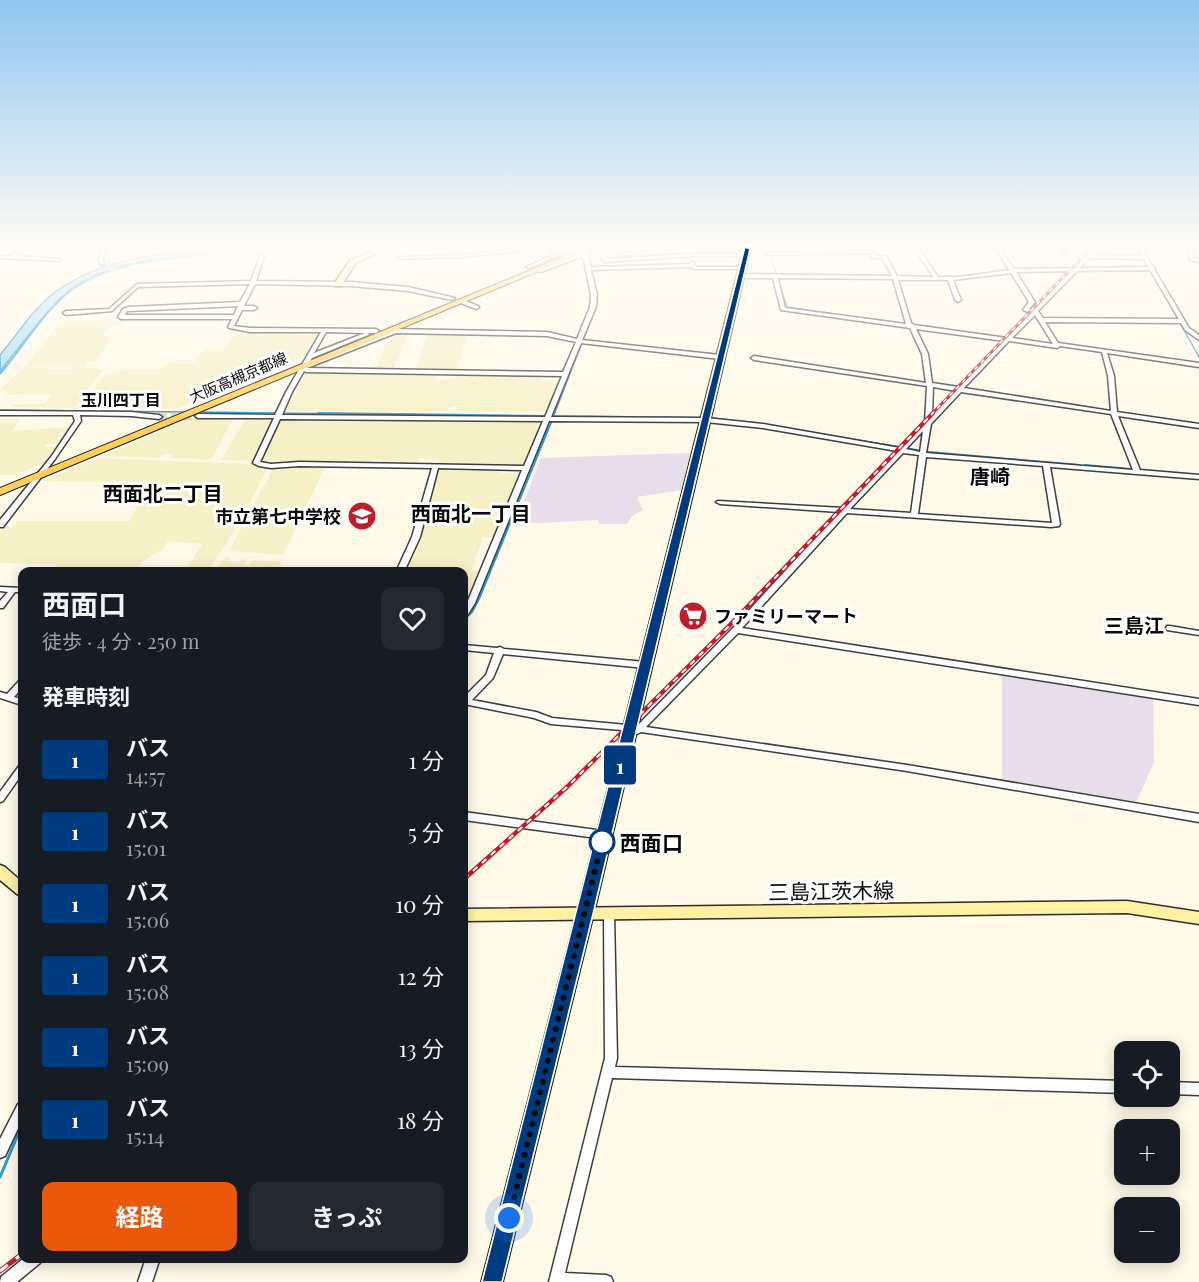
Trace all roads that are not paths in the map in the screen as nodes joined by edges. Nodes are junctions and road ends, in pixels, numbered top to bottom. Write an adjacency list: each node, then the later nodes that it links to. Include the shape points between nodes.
1 (187, 308): 15 (street)
2 (111, 309): 14 (street)
3 (139, 309): 15 (street, via 125,310 121,317)
4 (239, 309): 16 (street)
5 (443, 309): 28 (main road, 大阪高槻京都線)
6 (591, 309): 23 (street)
7 (732, 309): 26 (main road)
8 (783, 309): 19 (street)
9 (905, 309): 19 (street)
10 (1027, 309): 13 (street)
11 (1039, 309): 13 (street)
12 (1175, 309): 18 (street)
13 (1036, 312): 17 (street); 22 (street)
14 (66, 313)
15 (182, 317): 16 (street)
16 (234, 318): 20 (street, via 232,327)
17 (1042, 320): 18 (street); 24 (street)
18 (1182, 321): 21 (street)
19 (910, 325): 22 (street); 31 (street, via 925,353)
20 (324, 332): 28 (street); 28 (street, via 374,331)
21 (1199, 338)
22 (1009, 340): 24 (street); 32 (street)
23 (579, 341): 26 (street); 28 (street, via 547,334 396,331); 30 (street)
24 (1058, 345): 25 (street)
25 (1104, 351): 29 (street); 35 (street)
26 (720, 357): 40 (main road)
27 (754, 358): 31 (street)
28 (306, 364): 30 (street); 33 (main road, 大阪高槻京都線); 37 (street); 49 (main road, 大阪高槻京都線)
29 (1199, 365)
30 (566, 374): 39 (street)
31 (930, 385): 32 (street); 41 (street)
32 (961, 390): 35 (street); 41 (street)
33 (200, 412): 37 (street); 49 (main road, 大阪高槻京都線)
34 (0, 413): 36 (street)
35 (1114, 413): 42 (street); 48 (street)
36 (76, 414): 38 (street); 49 (street, via 78,421)
37 (278, 415): 39 (street); 46 (street, via 258,464)
38 (159, 417)
39 (548, 418): 40 (street); 47 (street)
40 (706, 420): 43 (street); 66 (main road)
41 (928, 424): 43 (street); 44 (street)
42 (1199, 426)
43 (903, 450): 44 (street); 53 (street)
44 (922, 454): 45 (street); 54 (street)
45 (1046, 464): 48 (street); 54 (street, via 1056,524)
46 (435, 468): 47 (street); 56 (street, via 416,537)
47 (527, 468): 60 (street)
48 (1137, 472): 50 (street)
49 (39, 474): 51 (main road, 大阪高槻京都線); 55 (street)
50 (1199, 477)
51 (0, 490)
52 (720, 502): 53 (street)
53 (845, 510): 54 (street); 62 (street)
54 (914, 514)
55 (0, 525)
56 (402, 567)
57 (0, 589): 58 (street)
58 (18, 590): 59 (street)
59 (0, 606)
60 (468, 606)
61 (1170, 628): 63 (street)
62 (735, 630): 71 (street); 72 (street)
63 (1199, 633)
64 (468, 648): 65 (street)
65 (500, 650): 66 (street); 69 (street, via 490,676)
66 (645, 665): 72 (main road)
67 (18, 686): 68 (street)
68 (4, 696)
69 (468, 697)
70 (468, 702): 72 (street, via 551,721)
71 (1199, 702)
72 (634, 728): 76 (street, via 907,768); 77 (main road, via 625,741)
73 (18, 774): 74 (street)
74 (0, 799)
75 (468, 817): 77 (street)
76 (1199, 818)
77 (604, 835): 80 (main road)
78 (0, 871): 79 (main road)
79 (18, 887)
80 (585, 914): 81 (main road, 三島江茨木線); 82 (main road, 三島江茨木線); 95 (main road)
81 (609, 914): 83 (main road, 三島江茨木線, via 1127,907); 84 (street, via 611,1058)
82 (468, 915)
83 (1199, 918)
84 (607, 1072): 85 (street); 92 (street)
85 (1114, 1087)
86 (1180, 1088): 87 (street)
87 (1199, 1089)
88 (18, 1116): 89 (street)
89 (0, 1152)
90 (28, 1263): 93 (street)
91 (151, 1263): 94 (street)
92 (556, 1280): 96 (street)
93 (6, 1282)
94 (145, 1282)
95 (492, 1282)
96 (606, 1282)

